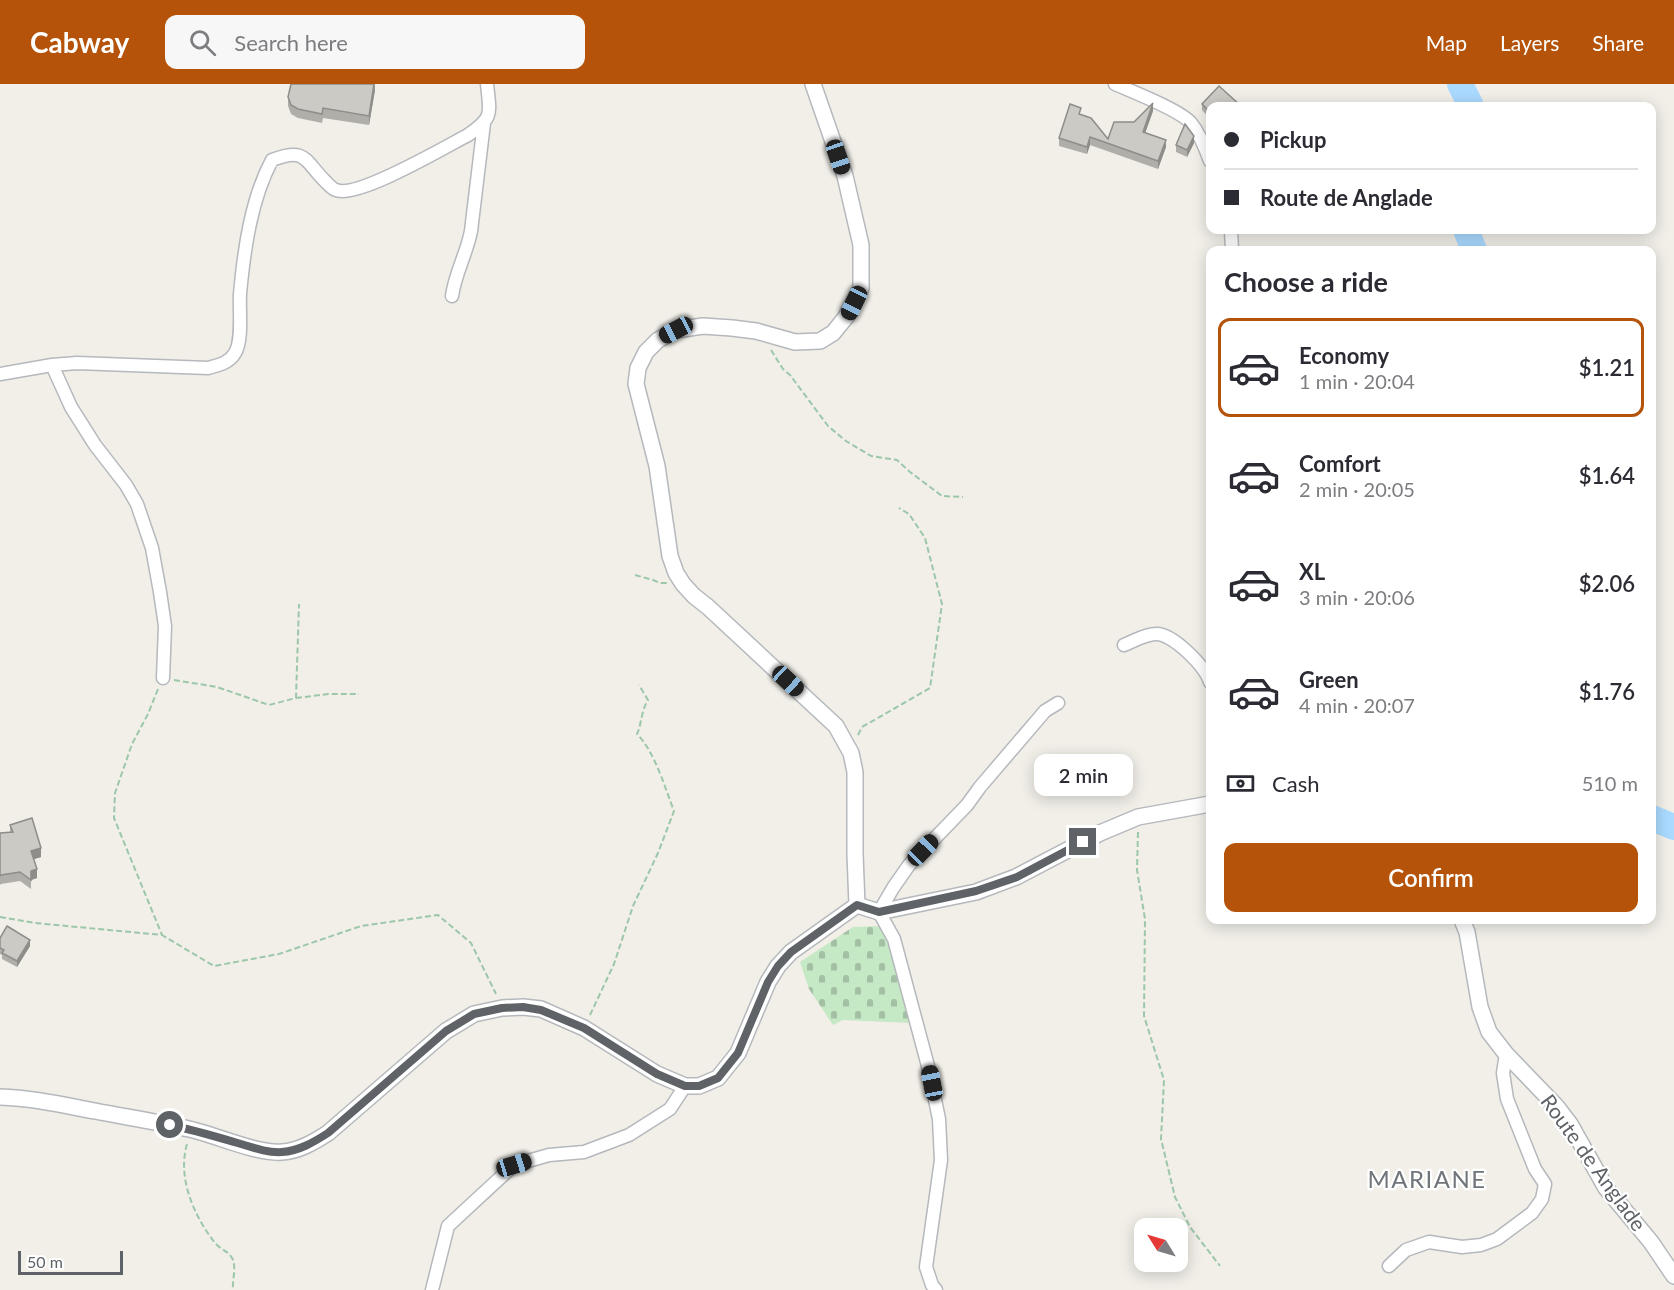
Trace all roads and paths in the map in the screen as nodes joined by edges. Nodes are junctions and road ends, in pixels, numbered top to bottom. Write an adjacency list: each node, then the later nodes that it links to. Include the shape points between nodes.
1 (487, 84): 4 (street, via 489,114)
2 (813, 84): 7 (street, via 845,176 861,245 861,288 846,317 820,341 795,342)
3 (1115, 84): 5 (street, via 1189,121)
4 (484, 123): 6 (street, via 468,246 455,275); 8 (street, via 394,174 351,191 336,190 304,157 288,154 272,160 257,196 243,258 239,339 236,352 227,363 208,368)
5 (1206, 150)
6 (452, 296)
7 (756, 331): 10 (path, via 828,426 846,441 871,456 897,460 942,496); 13 (street, via 703,326 676,330 658,340 638,368 636,384 657,466 670,556)
8 (52, 365): 9 (street); 17 (street, via 71,407 137,504 152,548 160,592 165,626)
9 (0, 374)
10 (963, 497)
11 (899, 508): 22 (path, via 909,514 925,538 942,604 930,688 862,727)
12 (635, 575): 13 (path, via 660,583)
13 (683, 584): 22 (street, via 836,726)
14 (299, 604): 20 (path)
15 (1125, 645): 16 (street, via 1157,633 1167,636 1196,658)
16 (1206, 672)
17 (163, 678): 20 (path, via 217,687 269,705); 29 (path, via 132,744 115,793 114,818)
18 (639, 685): 31 (path, via 648,700 637,734 644,741 674,811 633,906 614,964)
19 (359, 694): 20 (path)
20 (296, 698)
21 (1058, 703): 26 (street, via 1046,711 967,805 909,865)
22 (846, 744): 25 (street, via 855,772)
23 (1206, 805): 24 (street)
24 (1138, 817): 26 (street, via 1017,877 976,891); 36 (path, via 1137,870 1145,919 1144,1016 1164,1080 1161,1139 1175,1197 1190,1227)
25 (857, 905): 26 (street); 33 (street, via 791,952 778,966 738,1053 718,1078 699,1086)
26 (879, 912): 41 (street, via 894,939 939,1119 941,1160 926,1267)
27 (0, 917): 29 (path)
28 (1464, 924): 32 (street, Route de Anglade, via 1480,1007 1489,1032)
29 (162, 935): 30 (path, via 214,966 279,954 361,926 438,915 471,943)
30 (502, 1008): 31 (street, via 541,1010); 35 (street, via 474,1014 446,1031 312,1144 281,1152 266,1151)
31 (584, 1028): 33 (street, via 657,1074)
32 (1506, 1054): 37 (street, via 1503,1073 1507,1099 1535,1169 1545,1184 1542,1198 1532,1213 1497,1239 1462,1248 1429,1242 1406,1250); 38 (street, Route de Anglade, via 1570,1124 1606,1188)
33 (685, 1086): 40 (street, via 670,1109 629,1135 584,1152 549,1155 514,1165 448,1226)
34 (0, 1097): 35 (street)
35 (191, 1129): 39 (path, via 183,1173 205,1228 233,1259)
36 (1221, 1266)
37 (1389, 1266)
38 (1674, 1276)
39 (233, 1290)
40 (432, 1290)
41 (936, 1290)

